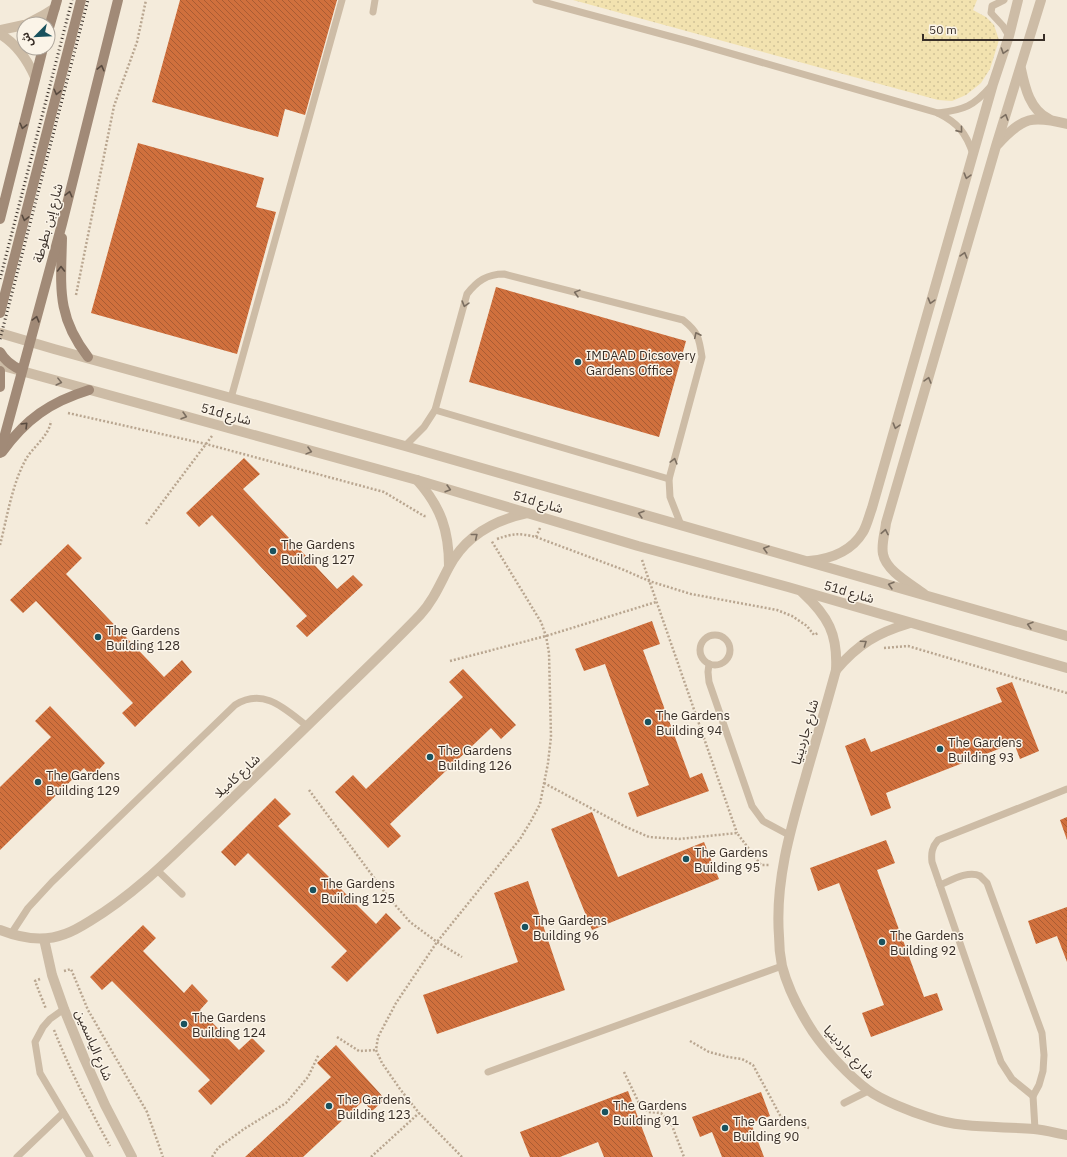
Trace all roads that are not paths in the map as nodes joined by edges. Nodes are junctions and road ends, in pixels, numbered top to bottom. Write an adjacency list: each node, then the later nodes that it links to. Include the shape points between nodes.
1 (81, 0): 28 (main road, one-way to 28)
2 (118, 0): 27 (main road, شارع إبن بطوطة, one-way to 2)
3 (342, 0): 38 (lane)
4 (375, 0): 10 (lane)
5 (536, 0): 21 (lane)
6 (1004, 0): 16 (lane, via 992,6 991,13)
7 (1018, 0): 16 (street)
8 (1041, 0): 18 (street)
9 (56, 4): 11 (street); 12 (main road)
10 (373, 12)
11 (42, 16)
12 (52, 16)
13 (16, 27): 14 (street)
14 (0, 30)
15 (0, 34): 19 (street, via 23,55)
16 (1009, 36): 20 (street, one-way to 20)
17 (41, 56): 19 (main road)
18 (1020, 67): 22 (street, via 1030,100 1043,116); 24 (street, one-way to 18)
19 (35, 77): 26 (main road, one-way to 26)
20 (993, 84): 21 (lane, via 979,100 970,105); 25 (street)
21 (938, 113): 25 (lane, one-way to 25, via 950,118 958,126)
22 (1051, 120): 23 (street); 24 (street, via 1040,119 1021,124 1012,129)
23 (1067, 124)
24 (996, 146): 49 (street, one-way to 24, via 896,574 887,564 882,545 886,523)
25 (973, 155): 46 (street, one-way to 46, via 863,532 852,546 839,554)
26 (0, 219)
27 (62, 224): 30 (main road, شارع إبن بطوطة, one-way to 27); 32 (main road, one-way to 27, via 72,335 63,309)
28 (0, 313)
29 (0, 333): 30 (street, 51d شارع)
30 (30, 341): 32 (street, 51d شارع); 34 (main road, شارع إبن بطوطة)
31 (0, 352): 34 (main road, via 6,361)
32 (88, 357): 38 (street, 51d شارع)
33 (0, 365): 34 (street, 51d شارع)
34 (21, 370): 37 (street, 51d شارع, one-way to 37); 41 (main road, شارع إبن بطوطة)
35 (0, 371): 36 (main road)
36 (0, 387)
37 (89, 390): 41 (main road, one-way to 37, via 28,421 46,408); 43 (street, 51d شارع, one-way to 43)
38 (231, 398): 40 (street, 51d شارع)
39 (435, 410): 40 (lane, via 424,427); 42 (lane); 42 (lane, one-way to 39, via 702,356 700,342 693,328 683,320 504,274 485,277 467,294)
40 (406, 446): 45 (street, 51d شارع, one-way to 40)
41 (0, 454)
42 (669, 479): 45 (lane, via 670,498)
43 (418, 480): 44 (street, 51d شارع, one-way to 44); 47 (street, شارع كاميلا, via 441,515 449,548)
44 (527, 513): 47 (street, شارع كاميلا, one-way to 44, via 463,547 484,529); 48 (street, 51d شارع)
45 (681, 525): 46 (street, 51d شارع, one-way to 45)
46 (809, 561): 49 (street, 51d شارع, one-way to 46)
47 (449, 566): 55 (street, شارع كاميلا, via 438,589 422,612)
48 (802, 592): 50 (street, 51d شارع); 54 (street, شارع جاردينيا, via 818,607 830,627 837,655)
49 (924, 594): 51 (street, 51d شارع, one-way to 49)
50 (910, 623): 53 (street, 51d شارع); 54 (street, شارع جاردينيا, one-way to 50, via 850,654 867,641 888,630)
51 (1067, 636)
52 (709, 664): 52 (lane, via 720,664 729,657 729,645 721,637 710,637 702,644 701,656); 57 (lane, via 709,682 752,806 763,821)
53 (1067, 668)
54 (836, 670): 57 (street, شارع جاردينيا)
55 (307, 726): 58 (street, شارع كاميلا); 62 (lane, via 270,700 249,698 235,705 52,882 28,908)
56 (1067, 789): 59 (lane, via 938,840 931,854)
57 (789, 835): 64 (street, شارع جاردينيا, via 782,865 778,920)
58 (157, 870): 60 (lane); 63 (street, شارع كاميلا, via 106,912 65,935)
59 (940, 885): 68 (lane, via 1001,1062 1012,1079); 68 (lane, via 974,874 987,883 1042,1033 1043,1071)
60 (182, 894)
61 (0, 930): 62 (street, شارع كاميلا)
62 (10, 934): 63 (street, شارع كاميلا)
63 (44, 939): 65 (street, شارع الياسمين, via 52,975)
64 (782, 966): 66 (lane); 67 (street, شارع جاردينيا, via 804,1018 821,1043)
65 (64, 1009): 70 (lane, via 50,1019 35,1042 40,1073); 75 (street, شارع الياسمين, via 105,1105)
66 (488, 1072)
67 (868, 1091): 69 (lane); 71 (street, شارع جاردينيا, via 930,1118 960,1124)
68 (1033, 1096): 71 (lane)
69 (844, 1103)
70 (63, 1113): 73 (lane); 74 (lane)
71 (1035, 1129): 72 (street, شارع جاردينيا)
72 (1067, 1135)
73 (17, 1157)
74 (90, 1157)
75 (132, 1157)

